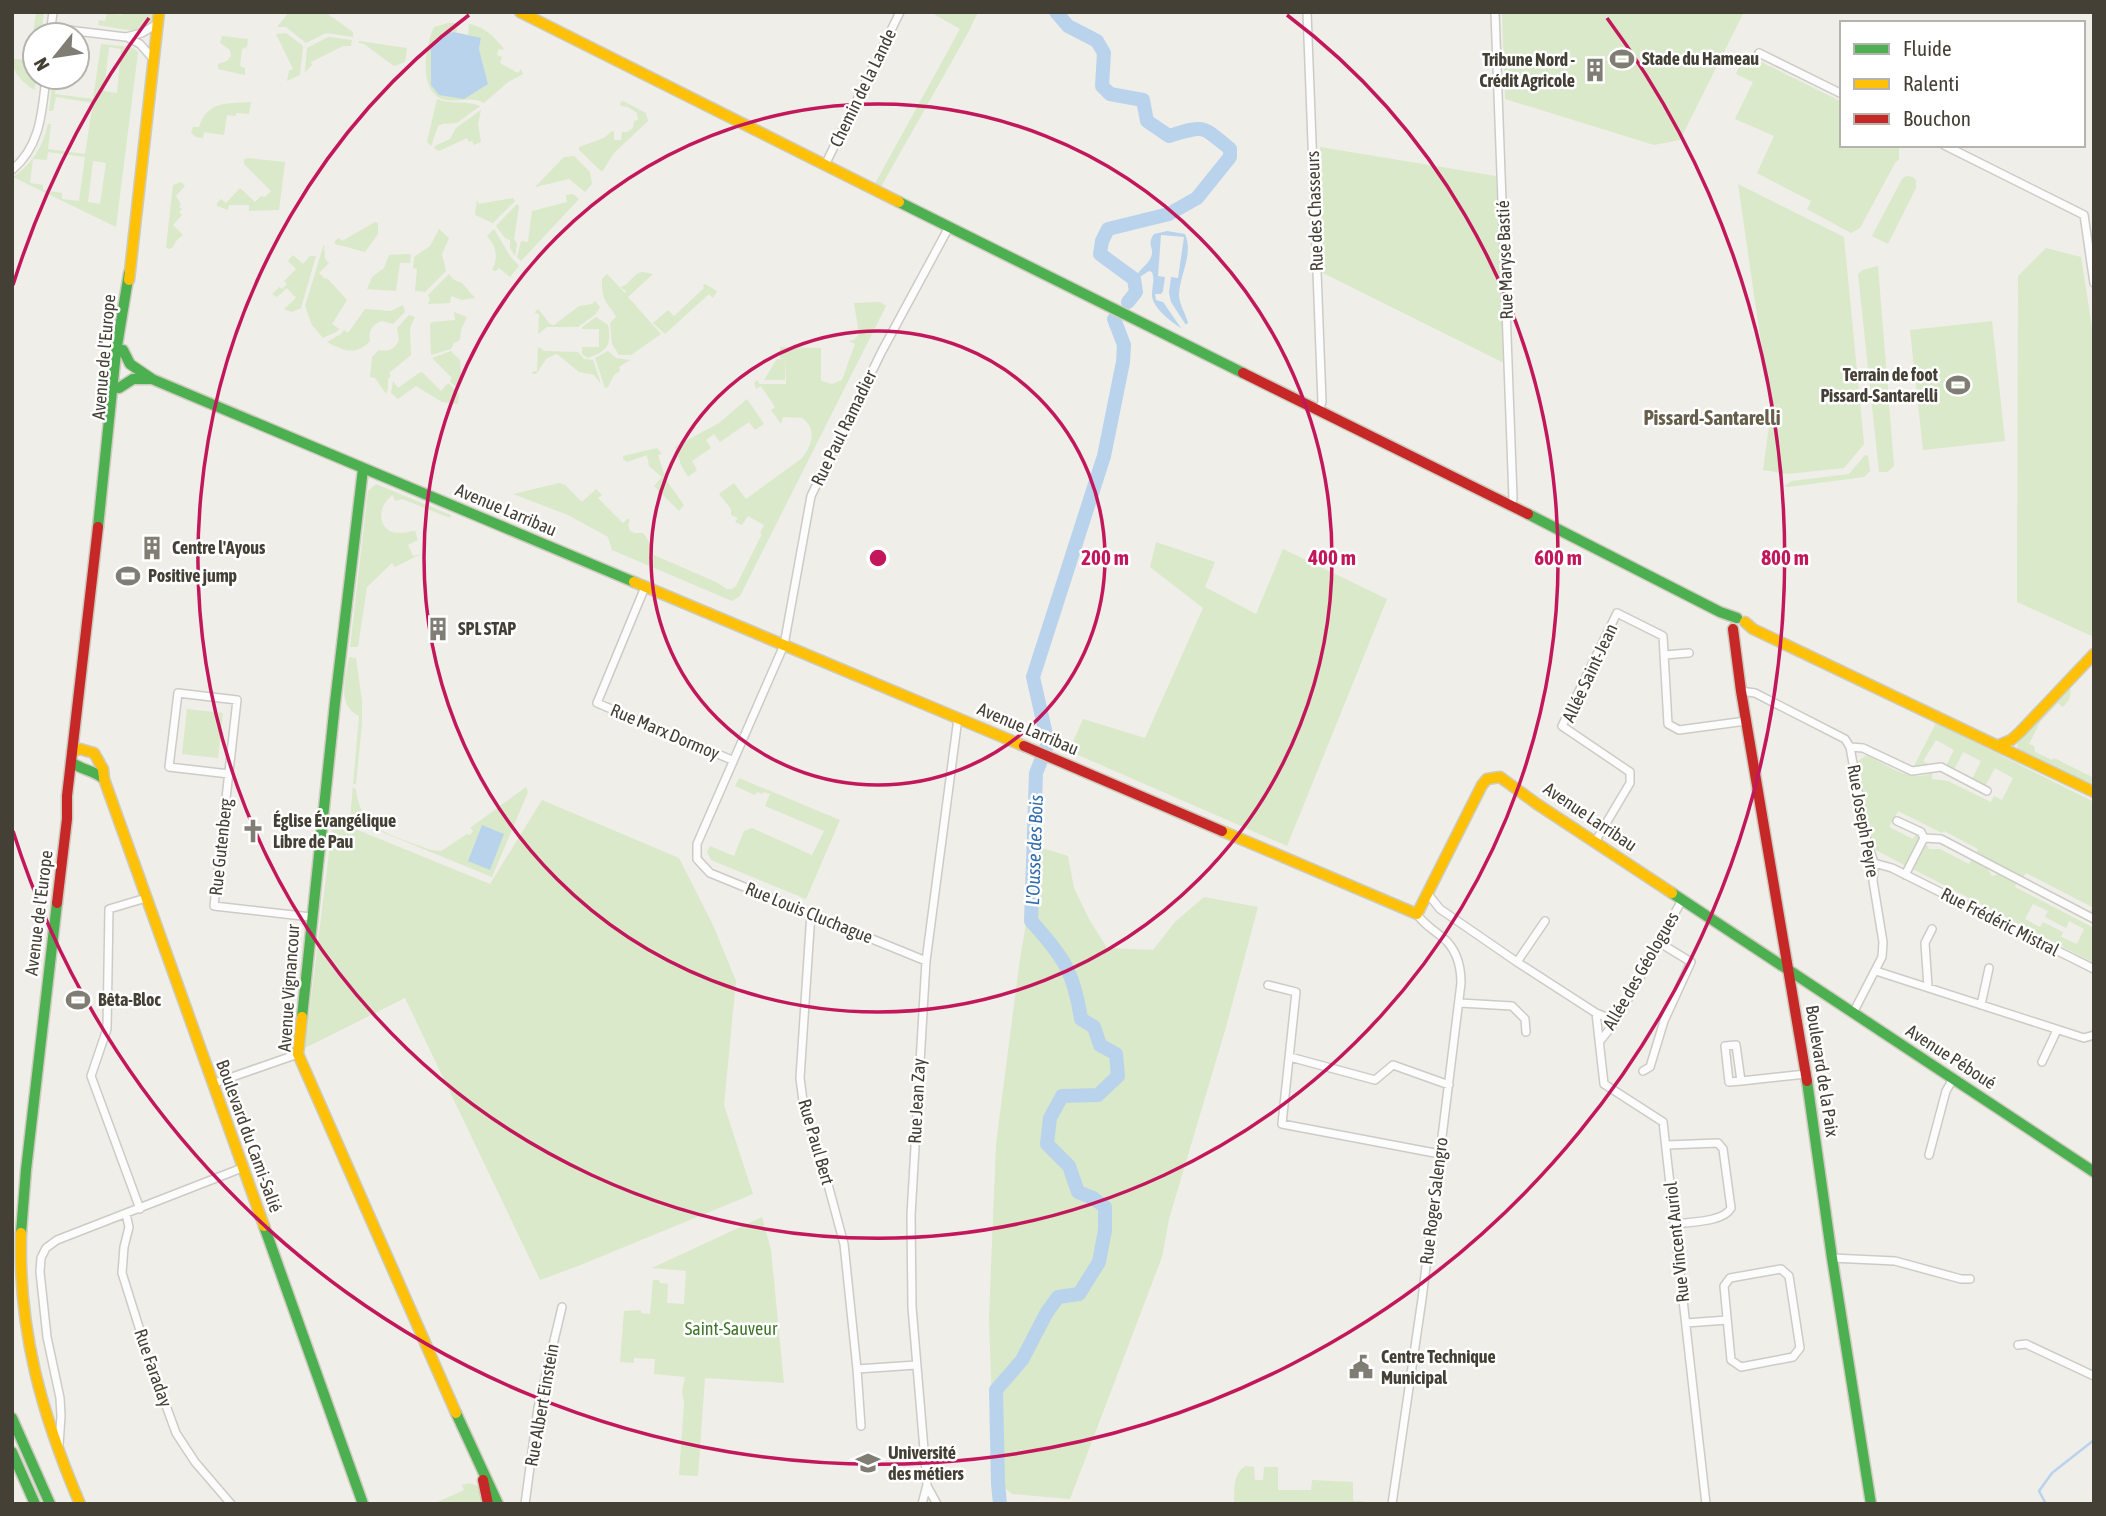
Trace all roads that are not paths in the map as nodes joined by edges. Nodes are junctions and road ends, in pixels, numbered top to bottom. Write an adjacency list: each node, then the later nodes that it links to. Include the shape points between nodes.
1 (520, 12): 13 (main road)
2 (900, 12): 13 (street, Chemin de la Lande)
3 (1307, 12): 21 (street, Rue des Chasseurs)
4 (1495, 12): 23 (street, Rue Maryse Bastié)
5 (159, 18): 7 (street, via 142,33); 9 (main road, Avenue de l'Europe)
6 (91, 35): 7 (street)
7 (126, 37): 9 (street)
8 (1759, 53): 11 (street)
9 (154, 60): 16 (main road, Avenue de l'Europe)
10 (44, 91): 14 (street, via 40,126 29,152)
11 (1840, 93)
12 (1948, 147): 17 (street, via 2084,215)
13 (825, 165): 15 (main road)
14 (12, 170)
15 (949, 227): 21 (main road); 26 (street, Rue Paul Ramadier, via 811,496)
16 (129, 273): 18 (main road, Avenue de l'Europe); 35 (main road, Avenue de l'Europe, via 116,352)
17 (2094, 283)
18 (123, 350): 19 (main road, Avenue Larribau, via 130,364); 20 (main road, Avenue de l'Europe)
19 (152, 379): 20 (main road, via 133,377); 22 (main road, Avenue Larribau)
20 (118, 388): 35 (main road, Avenue de l'Europe, via 113,468)
21 (1319, 410): 23 (main road)
22 (363, 469): 24 (main road, Avenue Larribau); 52 (main road, Avenue Vignancour)
23 (1511, 507): 25 (main road)
24 (645, 587): 26 (main road, Avenue Larribau); 36 (street, Rue Marx Dormoy, via 597,703)
25 (1736, 623): 30 (main road, Boulevard de la Paix); 33 (main road)
26 (784, 645): 31 (main road, Avenue Larribau); 36 (street, Rue Paul Ramadier)
27 (1689, 653): 29 (street)
28 (2094, 654): 33 (main road, via 2020,732)
29 (1664, 655): 32 (street, Allée Saint-Jean, via 1668,724 1679,730); 43 (street, Allée Saint-Jean, via 1663,636 1617,613 1562,726 1630,772 1630,783)
30 (1741, 691): 32 (main road, Boulevard de la Paix); 34 (street, via 1755,692 1845,739)
31 (958, 718): 51 (main road, Avenue Larribau); 57 (street, Rue Jean Zay)
32 (1746, 722): 61 (main road, Boulevard de la Paix)
33 (1999, 745): 40 (main road)
34 (1850, 747): 39 (street, via 1863,748 1912,771 1941,768); 45 (street, Rue Joseph Peyre)
35 (76, 758): 38 (main road); 38 (main road, Boulevard du Cami-Salié, via 94,753); 103 (main road, Avenue de l'Europe, via 21,1238 23,1305 31,1359)
36 (732, 760): 44 (street, Rue Paul Ramadier, via 697,844)
37 (229, 774): 37 (street, Rue Gutenberg, via 237,700 178,693 169,767); 52 (street, Rue Gutenberg, via 214,906)
38 (104, 779): 48 (main road, Boulevard du Cami-Salié)
39 (1987, 791)
40 (2094, 792)
41 (1897, 821): 42 (street)
42 (1924, 838): 46 (street); 53 (street, via 1941,839)
43 (1595, 842): 47 (main road, Avenue Larribau, via 1500,777 1492,777 1482,785); 49 (main road, Avenue Larribau)
44 (697, 859): 50 (street, Rue Louis Cluchague, via 710,873)
45 (1874, 863): 46 (street, Rue Frédéric Mistral); 62 (street, Rue Joseph Peyre, via 1883,942)
46 (1905, 875): 60 (street, Rue Frédéric Mistral)
47 (1428, 894): 51 (main road, Avenue Larribau); 58 (street, via 1440,909)
48 (146, 898): 81 (main road, Boulevard du Cami-Salié); 88 (street, via 109,909 107,1029 91,1076)
49 (1682, 900): 56 (street, Allée des Géologues); 61 (main road, Avenue Larribau)
50 (811, 913): 57 (street, Rue Louis Cluchague); 98 (street, Rue Paul Bert, via 800,1078 804,1109 844,1244)
51 (1417, 914): 65 (street, Rue Roger Salengro, via 1455,951 1461,968)
52 (312, 917): 74 (main road, Avenue Vignancour)
53 (2094, 919)
54 (1545, 920): 58 (street)
55 (1932, 929): 64 (street, via 1925,943)
56 (1660, 943): 69 (street, Allée des Géologues); 77 (street, via 1691,962 1664,1021 1650,1068)
57 (926, 961): 97 (street, Rue Jean Zay, via 911,1216)
58 (1517, 962): 67 (street)
59 (1989, 968): 66 (street)
60 (2094, 969)
61 (1788, 970): 68 (main road, Avenue Péboué); 78 (main road, Boulevard de la Paix)
62 (1876, 971): 64 (street); 68 (street, Rue Joseph Peyre)
63 (1268, 985): 75 (street, via 1296,992)
64 (1928, 987): 66 (street)
65 (1460, 1003): 71 (street, via 1512,1006 1525,1019); 82 (street, Rue Roger Salengro)
66 (1981, 1004): 70 (street)
67 (1596, 1013): 69 (street); 73 (street, Rue Vincent Auriol)
68 (1853, 1013): 79 (main road, Avenue Péboué)
69 (1616, 1021): 73 (street, Allée des Géologues)
70 (2057, 1030): 72 (street, via 2084,1038); 76 (street)
71 (1526, 1032)
72 (2094, 1035)
73 (1599, 1042): 83 (street, Rue Vincent Auriol, via 1604,1084 1663,1122)
74 (298, 1054): 81 (street); 104 (main road, Avenue Vignancour)
75 (1290, 1057): 82 (street, via 1376,1080 1393,1065); 84 (street, via 1282,1124)
76 (2042, 1062)
77 (1643, 1071)
78 (1806, 1074): 80 (street); 91 (main road, Boulevard de la Paix)
79 (1953, 1079): 85 (street); 87 (main road, Avenue Péboué)
80 (1741, 1081): 80 (street, via 1736,1045 1725,1046 1729,1083)
81 (212, 1084): 86 (main road, Boulevard du Cami-Salié)
82 (1449, 1085): 84 (street, Rue Roger Salengro)
83 (1667, 1145): 90 (street, Rue Vincent Auriol); 90 (street, via 1718,1143 1723,1149 1731,1208 1721,1217)
84 (1440, 1154): 116 (street, Rue Roger Salengro)
85 (1929, 1155)
86 (243, 1168): 88 (street); 110 (main road, Boulevard du Cami-Salié)
87 (2094, 1172)
88 (140, 1209): 89 (street)
89 (127, 1214): 103 (street, via 57,1240 41,1258 47,1338 61,1416); 109 (street, Rue Faraday, via 122,1273 165,1404 184,1447)
90 (1675, 1224): 95 (street, Rue Vincent Auriol)
91 (1832, 1258): 92 (street, via 1895,1261); 118 (main road, Boulevard de la Paix)
92 (1970, 1279)
93 (562, 1307): 113 (street, Rue Albert Einstein, via 538,1408)
94 (1727, 1320): 94 (street, via 1731,1360 1741,1367 1793,1357 1800,1348 1789,1276 1781,1269 1730,1278 1724,1286); 95 (street)
95 (1686, 1323): 117 (street, Rue Vincent Auriol)
96 (2018, 1345): 99 (street, via 2026,1344)
97 (916, 1365): 98 (street); 105 (street, Rue Jean Zay)
98 (857, 1369): 101 (street, Rue Paul Bert)
99 (2094, 1376)
100 (12, 1418): 107 (main road)
101 (861, 1426)
102 (12, 1452): 106 (main road)
103 (58, 1452): 108 (main road, Avenue de l'Europe)
104 (483, 1474): 111 (main road, Avenue Vignancour); 112 (main road, Avenue Vignancour)
105 (927, 1485): 114 (street, Rue Jean Zay); 115 (street, Rue Jean Zay)
106 (35, 1504)
107 (50, 1504)
108 (80, 1504)
109 (231, 1504)
110 (363, 1504)
111 (488, 1504)
112 (498, 1504)
113 (525, 1504)
114 (922, 1504)
115 (937, 1504)
116 (1392, 1504)
117 (1706, 1504)
118 (1871, 1504)

